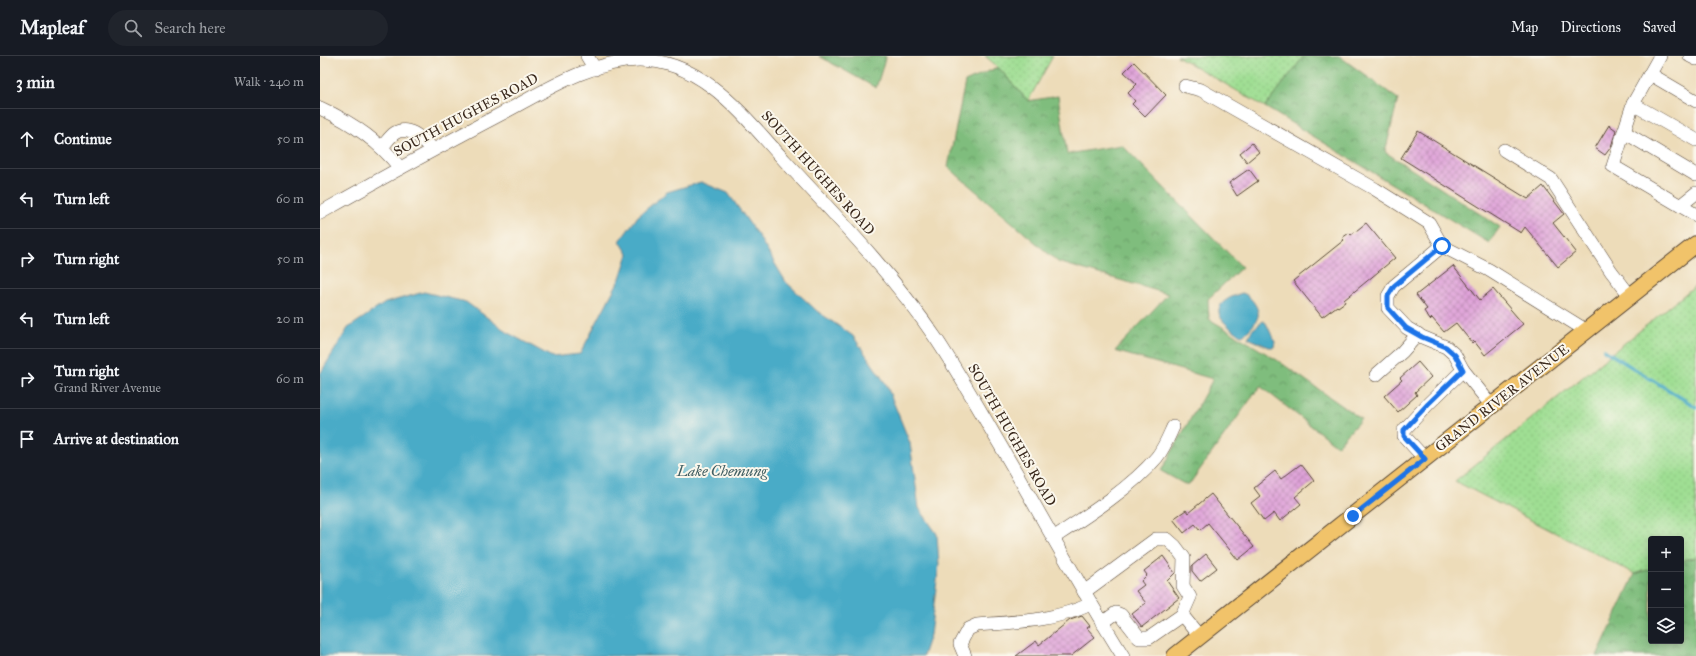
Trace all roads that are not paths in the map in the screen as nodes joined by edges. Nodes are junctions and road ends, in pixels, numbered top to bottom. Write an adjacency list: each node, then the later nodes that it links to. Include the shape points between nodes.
1 (587, 56): 5 (street)
2 (1660, 56): 6 (street)
3 (1690, 56): 4 (street)
4 (1696, 59)
5 (595, 69): 14 (street, SOUTH HUGHES ROAD, via 566,80); 32 (street, SOUTH HUGHES ROAD, via 636,60 668,64 698,76 739,111 828,206 907,298 965,384)
6 (1650, 74): 8 (street); 9 (street)
7 (1185, 86): 23 (street, via 1201,90 1429,223)
8 (1696, 101)
9 (1633, 104): 11 (street); 12 (street)
10 (320, 108): 13 (street, via 354,126)
11 (1624, 132): 17 (street); 19 (street, via 1613,166)
12 (1696, 140)
13 (382, 147): 14 (street, via 396,132 407,130 418,135); 16 (street)
14 (433, 149): 16 (street, SOUTH HUGHES ROAD)
15 (1504, 150): 24 (street, via 1551,179)
16 (400, 168): 20 (street, SOUTH HUGHES ROAD)
17 (1696, 175)
18 (1696, 193): 19 (street)
19 (1681, 205): 21 (street)
20 (320, 213)
21 (1696, 215)
22 (1696, 244): 24 (main road, GRAND RIVER AVENUE)
23 (1442, 246): 25 (street, via 1489,270); 26 (street, via 1394,286 1388,296 1388,308 1406,328)
24 (1631, 297): 25 (main road, GRAND RIVER AVENUE)
25 (1587, 331): 29 (main road, GRAND RIVER AVENUE)
26 (1418, 334): 27 (street, via 1446,347 1455,355); 28 (street)
27 (1463, 370): 29 (street); 31 (street, via 1404,430 1404,436)
28 (1376, 375)
29 (1492, 406): 31 (main road, GRAND RIVER AVENUE)
30 (1173, 427): 32 (street, via 1164,446 1143,471 1088,516)
31 (1425, 459): 37 (main road, GRAND RIVER AVENUE)
32 (1053, 538): 33 (street, SOUTH HUGHES ROAD)
33 (1084, 592): 34 (street, SOUTH HUGHES ROAD); 35 (street, via 1156,539 1167,539 1184,558 1183,586 1190,597)
34 (1091, 604): 36 (street, SOUTH HUGHES ROAD); 38 (street, via 1076,611 1039,620 977,624 968,629 960,644)
35 (1182, 615): 36 (street, via 1149,638 1139,638 1121,615 1116,613); 37 (street)
36 (1102, 623): 39 (street, SOUTH HUGHES ROAD)
37 (1200, 637): 40 (main road, GRAND RIVER AVENUE)
38 (965, 656)
39 (1123, 656)
40 (1175, 656)

